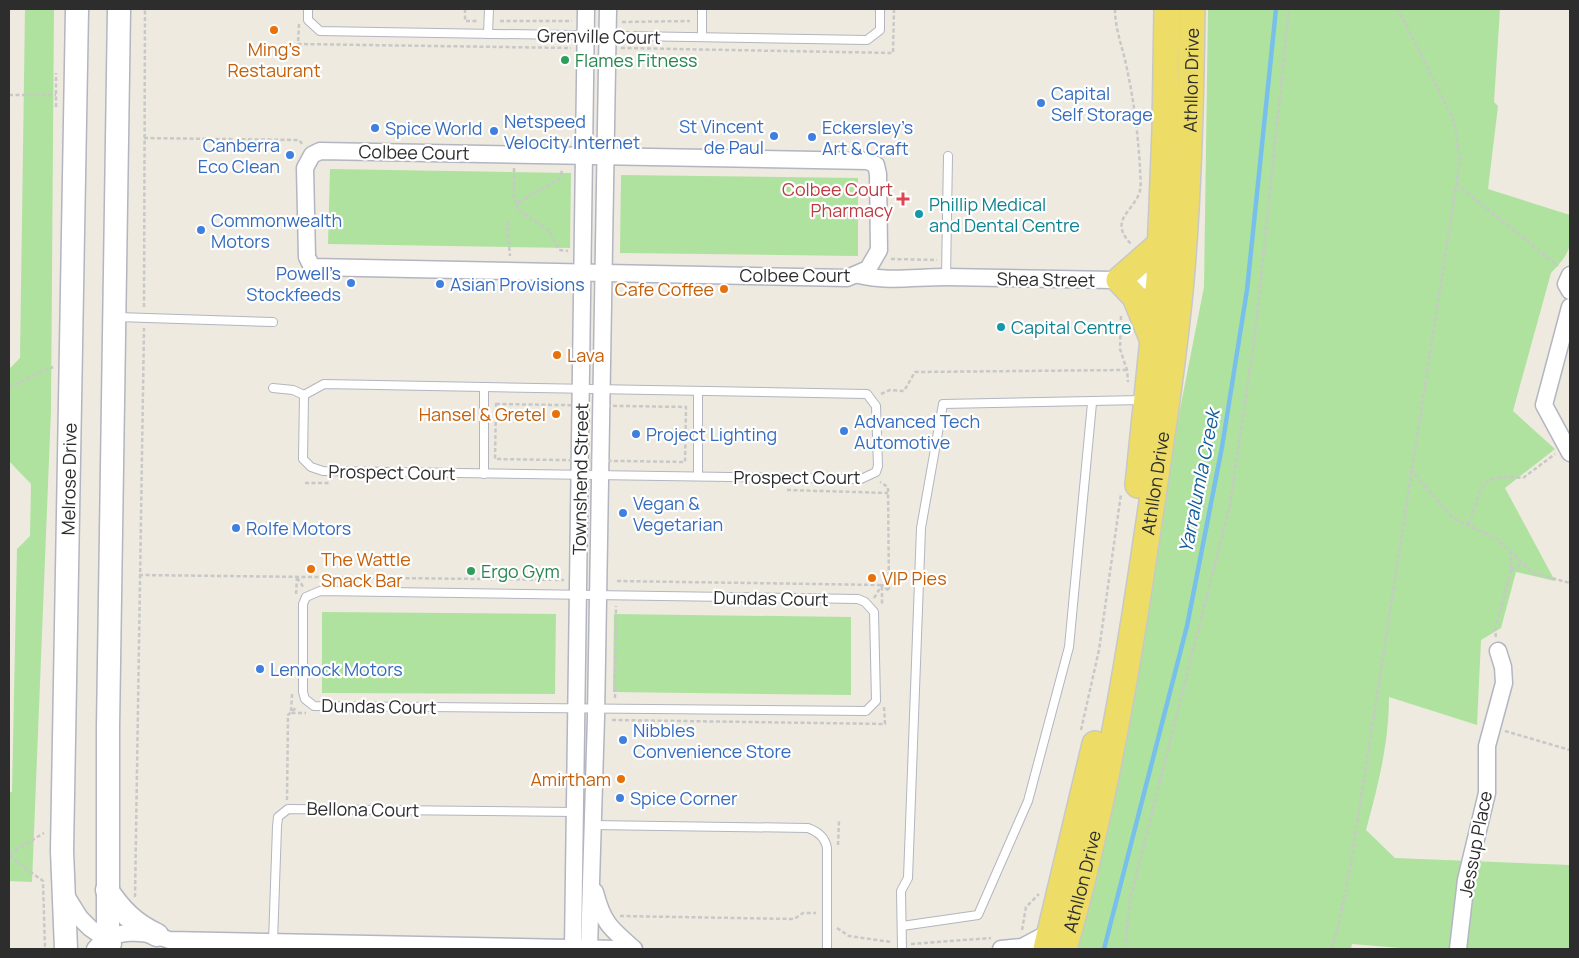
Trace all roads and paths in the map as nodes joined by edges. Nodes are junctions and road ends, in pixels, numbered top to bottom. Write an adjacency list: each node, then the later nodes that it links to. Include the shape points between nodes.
1 (77, 9): 111 (main road, Melrose Drive)
2 (119, 9): 49 (main road)
3 (146, 9): 23 (path)
4 (308, 9): 17 (lane, Grenville Court, via 308,20 320,31)
5 (465, 9): 16 (path)
6 (489, 9): 17 (lane)
7 (586, 9): 18 (street, Townshend Street)
8 (608, 9): 19 (street, Townshend Street)
9 (702, 9): 20 (lane)
10 (880, 9): 20 (lane, Grenville Court, via 880,30 867,40)
11 (1115, 9): 33 (path, via 1115,22 1127,69 1141,188)
12 (1167, 9): 34 (main road, Athllon Drive)
13 (1192, 9): 46 (main road, Athllon Drive, via 1190,146)
14 (1289, 9): 130 (path, via 1255,334 1230,504 1130,900)
15 (1398, 9): 30 (path, via 1454,121 1460,160)
16 (465, 21)
17 (488, 34): 18 (lane, Grenville Court)
18 (586, 35): 19 (lane, Grenville Court); 26 (street, Townshend Street)
19 (607, 36): 20 (lane, Grenville Court); 27 (street, Townshend Street)
20 (702, 37)
21 (9, 95): 22 (path)
22 (56, 95)
23 (144, 138): 25 (path, via 299,140); 50 (path)
24 (515, 154): 25 (street, Colbee Court, via 320,151); 26 (street, Colbee Court); 31 (path, via 514,198)
25 (312, 155): 38 (street, Colbee Court, via 305,168 307,257 312,267)
26 (584, 156): 27 (street, Colbee Court); 39 (street, Townshend Street)
27 (605, 156): 36 (street, Colbee Court, via 868,161 876,165 878,174); 40 (street, Townshend Street)
28 (948, 156): 37 (lane)
29 (565, 165): 31 (path, via 558,179)
30 (1456, 184): 45 (path); 66 (path)
31 (517, 203): 35 (path, via 517,210 549,231 559,250)
32 (507, 221): 38 (path)
33 (1122, 223)
34 (1160, 244): 44 (main road); 46 (main road, Athllon Drive)
35 (574, 251)
36 (885, 254): 37 (path); 41 (street, Colbee Court); 42 (street, Shea Street, via 884,263 894,274)
37 (946, 261): 43 (lane)
38 (510, 271): 39 (street, Colbee Court)
39 (583, 272): 40 (street, Colbee Court); 58 (street, Townshend Street)
40 (603, 273): 41 (street, Colbee Court, via 847,278); 59 (street, Townshend Street)
41 (859, 275): 42 (street, Shea Street, via 886,280)
42 (911, 277): 43 (street, Shea Street)
43 (946, 277): 44 (street, Shea Street)
44 (1119, 280): 46 (street, Shea Street); 52 (main road, via 1136,297)
45 (1570, 280)
46 (1170, 281): 52 (main road, Athllon Drive); 62 (main road, Athllon Drive)
47 (1570, 308): 65 (street, via 1544,405)
48 (1121, 312): 54 (path, via 1120,348)
49 (115, 317): 50 (lane); 110 (main road)
50 (144, 318): 51 (lane); 79 (path)
51 (273, 322)
52 (1152, 339): 62 (main road, Athllon Drive)
53 (56, 366): 55 (path)
54 (1127, 370): 62 (path); 63 (path, via 915,372 904,390 890,390)
55 (9, 387)
56 (484, 387): 58 (lane); 61 (lane, via 324,384); 67 (lane)
57 (273, 388): 61 (lane)
58 (581, 389): 59 (lane); 68 (street, Townshend Street)
59 (602, 389): 60 (lane); 69 (street, Townshend Street)
60 (698, 391): 63 (lane, via 867,394); 70 (lane)
61 (304, 395): 67 (lane, Prospect Court, via 303,459 311,467 323,471)
62 (1152, 397): 64 (lane); 119 (main road, Athllon Drive, via 1106,699); 119 (main road, Athllon Drive, via 1126,670 1103,789 1072,920)
63 (870, 399): 71 (lane, Prospect Court, via 876,406 878,466)
64 (1092, 402): 114 (lane, via 1069,648 1028,801 978,915); 114 (lane, via 943,404 921,528 908,878 901,891)
65 (1568, 450): 75 (path, via 1523,478 1496,476 1488,481 1476,500)
66 (1411, 470): 75 (path, via 1453,518); 124 (path, via 1350,869)
67 (484, 474): 68 (lane, Prospect Court)
68 (580, 475): 69 (lane, Prospect Court); 84 (street, Townshend Street)
69 (600, 475): 70 (lane, Prospect Court); 85 (street, Townshend Street)
70 (698, 476): 71 (lane, Prospect Court)
71 (870, 477): 74 (path, via 888,487)
72 (1122, 487): 97 (path, via 1099,650)
73 (780, 490): 74 (path)
74 (888, 493): 83 (path, via 889,592)
75 (1468, 525): 76 (path, via 1498,539)
76 (1511, 553): 77 (path); 78 (path)
77 (1523, 563): 78 (path); 82 (path, via 1533,573)
78 (1511, 570): 90 (path, via 1495,630)
79 (139, 575): 80 (path); 116 (path, via 134,893)
80 (296, 578): 81 (path); 87 (path)
81 (562, 581)
82 (1570, 583)
83 (882, 585): 86 (path, via 617,581); 88 (path); 89 (path)
84 (578, 595): 85 (lane, Dundas Court); 92 (lane, Dundas Court, via 314,592 306,597 303,604); 94 (street, Townshend Street)
85 (598, 595): 86 (lane, Dundas Court); 95 (street, Townshend Street)
86 (616, 595): 89 (lane, Dundas Court, via 858,599); 96 (path)
87 (296, 597)
88 (882, 605)
89 (870, 607): 96 (lane, Dundas Court, via 874,612 876,701 866,711)
90 (1498, 651): 101 (street, Jessup Place, via 1504,683)
91 (292, 694): 98 (path)
92 (305, 700): 94 (lane, Dundas Court, via 314,706); 98 (path)
93 (884, 704): 100 (path, via 885,724)
94 (576, 708): 95 (lane, Dundas Court); 105 (street, Townshend Street)
95 (596, 709): 96 (lane, Dundas Court); 106 (street, Townshend Street)
96 (615, 709): 100 (path)
97 (1086, 709)
98 (291, 713): 99 (path); 104 (path, via 288,715)
99 (310, 713)
100 (614, 721): 102 (path)
101 (1491, 726): 103 (path); 131 (street, Jessup Place, via 1487,746 1488,793 1466,880)
102 (612, 727)
103 (1570, 750)
104 (288, 809): 105 (lane, Bellona Court); 117 (lane, Bellona Court, via 278,817)
105 (575, 818): 106 (lane, Bellona Court); 123 (street, Townshend Street)
106 (594, 825): 109 (street, Townshend Street); 112 (lane, Bellona Court, via 808,828 826,841)
107 (44, 833): 108 (path)
108 (9, 855): 125 (path, via 43,881)
109 (592, 882): 123 (street, Townshend Street); 128 (street, Townshend Street, via 611,930)
110 (106, 890): 116 (main road, via 122,912); 120 (main road)
111 (63, 891): 120 (street); 126 (main road, Melrose Drive)
112 (827, 913): 113 (path, via 803,913 794,919); 129 (lane, Bellona Court)
113 (616, 915)
114 (902, 926): 121 (lane)
115 (837, 928): 121 (path, via 849,936)
116 (155, 939): 117 (street); 120 (street, via 114,934)
117 (273, 942): 122 (street)
118 (997, 944): 119 (street, via 1022,947); 121 (path)
119 (1054, 945)
120 (103, 946)
121 (902, 946)
122 (520, 948): 123 (street)
123 (581, 948): 127 (street)
124 (1332, 948)
125 (44, 949)
126 (66, 949)
127 (617, 949)
128 (634, 949)
129 (827, 949)
130 (1125, 949)
131 (1458, 949)

